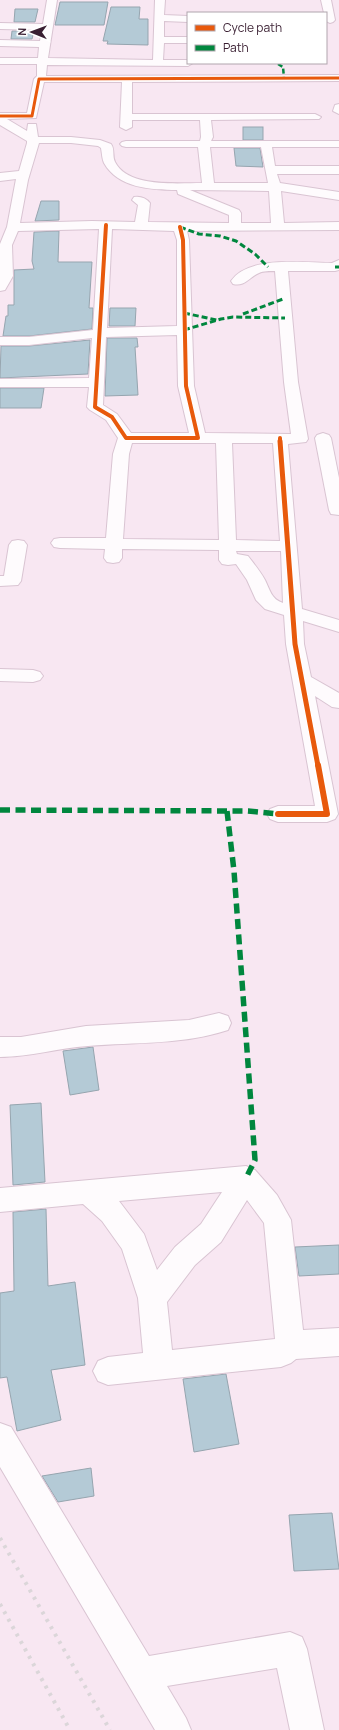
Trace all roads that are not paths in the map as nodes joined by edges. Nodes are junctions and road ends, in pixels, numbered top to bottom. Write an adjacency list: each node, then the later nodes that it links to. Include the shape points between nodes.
1 (52, 0): 8 (street)
2 (160, 0): 4 (street)
3 (326, 0): 6 (street)
4 (159, 18): 5 (street); 10 (street)
5 (187, 19)
6 (328, 20): 9 (street)
7 (0, 26): 8 (street)
8 (47, 27): 13 (street)
9 (333, 31)
10 (159, 40): 11 (street); 16 (street)
11 (187, 40)
12 (0, 43): 13 (street)
13 (45, 44): 15 (street)
14 (0, 61): 15 (street)
15 (43, 61): 16 (street); 20 (street)
16 (158, 62): 17 (street)
17 (187, 63)
18 (127, 78): 19 (street); 20 (street); 25 (street, via 126,122)
19 (339, 78)
20 (39, 79): 24 (street)
21 (339, 107): 22 (street)
22 (339, 111)
23 (0, 116): 24 (street)
24 (32, 116): 28 (street)
25 (205, 117): 26 (street); 30 (street, via 207,137)
26 (315, 117)
27 (0, 120): 28 (street)
28 (33, 140): 37 (street); 38 (street, via 100,143 107,146 109,162 121,176 150,186)
29 (126, 144): 30 (street)
30 (204, 144): 31 (street); 39 (street)
31 (266, 144): 32 (street); 34 (street)
32 (322, 144): 33 (street); 35 (street)
33 (339, 144)
34 (270, 170): 35 (street); 41 (street)
35 (333, 170)
36 (0, 179): 37 (street)
37 (22, 179): 47 (street)
38 (170, 187): 39 (street); 45 (street)
39 (209, 187): 40 (street)
40 (232, 187): 41 (street); 45 (street)
41 (275, 187): 42 (street); 50 (street)
42 (308, 191): 43 (street); 51 (street)
43 (339, 196)
44 (138, 200): 48 (street, via 144,203)
45 (232, 212): 49 (street)
46 (106, 225): 47 (street); 48 (street); 61 (street)
47 (12, 226): 57 (street, via 6,245 6,276)
48 (141, 226): 53 (street)
49 (235, 226): 50 (street); 53 (street)
50 (278, 226): 51 (street)
51 (313, 226): 52 (street)
52 (339, 226)
53 (180, 227): 60 (street, via 183,240)
54 (339, 264): 55 (street, via 336,267)
55 (281, 267): 56 (street, via 255,269); 70 (street, via 291,382)
56 (238, 282)
57 (0, 287)
58 (0, 293): 59 (street)
59 (0, 302)
60 (184, 330): 61 (street); 66 (street, via 186,386)
61 (100, 333): 62 (street, via 29,341); 64 (street)
62 (0, 341)
63 (0, 382): 64 (street)
64 (97, 382): 65 (street, via 95,407 112,417)
65 (126, 438): 66 (street); 75 (street, via 120,454)
66 (198, 438): 67 (street)
67 (224, 438): 68 (street); 76 (street)
68 (280, 438): 70 (street); 74 (street)
69 (331, 438): 70 (street); 71 (street)
70 (300, 439)
71 (336, 510)
72 (60, 543): 75 (street)
73 (18, 545): 77 (street, via 12,581)
74 (289, 546): 76 (street); 78 (street)
75 (113, 551): 76 (street)
76 (228, 556): 78 (street, via 242,560 256,580 262,596 271,605)
77 (0, 581)
78 (294, 612): 79 (street); 82 (street)
79 (339, 626)
80 (0, 676): 81 (street)
81 (33, 676)
82 (302, 680): 83 (street); 85 (street)
83 (339, 702)
84 (278, 814): 85 (street)
85 (333, 814)
86 (219, 1023): 87 (street, via 189,1030 86,1036 21,1047)
87 (0, 1047)
88 (246, 1178): 89 (street); 91 (street, via 211,1232 185,1256); 93 (street, via 277,1220)
89 (87, 1191): 90 (street); 91 (street, via 112,1212 134,1243)
90 (0, 1200)
91 (152, 1298): 94 (street)
92 (339, 1342): 93 (street)
93 (290, 1345): 94 (street, via 281,1353)
94 (158, 1366): 95 (street)
95 (108, 1371)
96 (0, 1438): 97 (street)
97 (140, 1674): 98 (street, via 290,1649); 99 (street)
98 (307, 1729)
99 (174, 1730)

